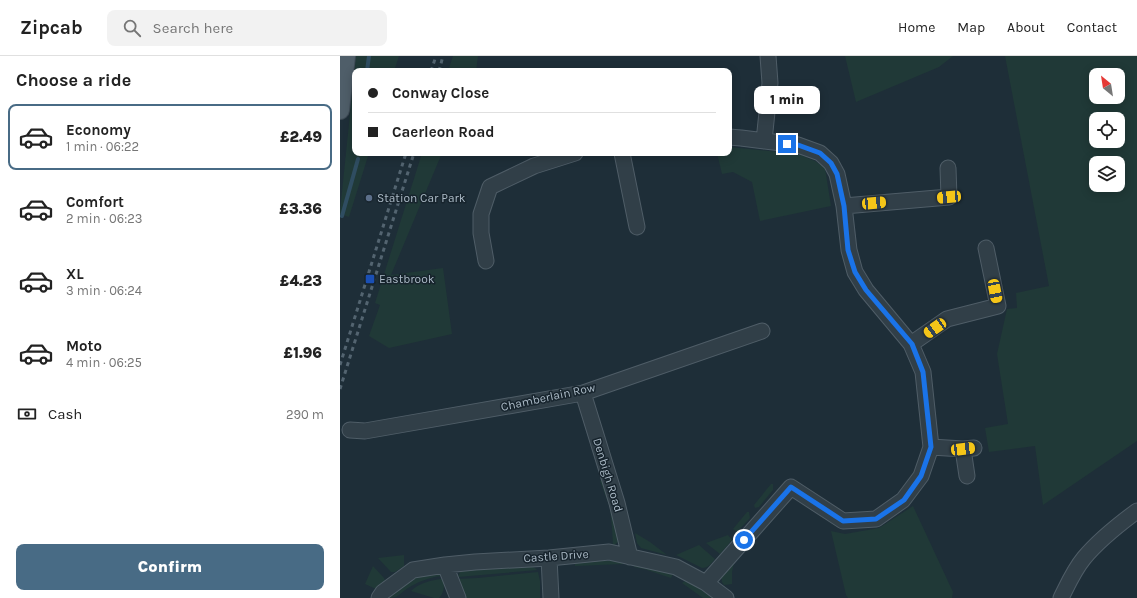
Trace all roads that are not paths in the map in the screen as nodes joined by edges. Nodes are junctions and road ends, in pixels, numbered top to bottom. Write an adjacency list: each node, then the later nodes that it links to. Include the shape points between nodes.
1 (346, 56): 3 (main road)
2 (768, 56): 5 (street, via 770,83)
3 (340, 110)
4 (732, 137): 5 (street)
5 (764, 141): 10 (street, via 798,145 820,153 831,163 837,174)
6 (554, 156): 8 (street)
7 (623, 156): 11 (street)
8 (533, 159): 13 (street, via 490,187 481,214 481,233)
9 (948, 168): 10 (street, via 949,197)
10 (844, 206): 15 (street, via 848,250 855,272 866,290)
11 (637, 227)
12 (986, 248): 15 (street, via 998,306 947,320)
13 (486, 261)
14 (762, 331): 16 (street, Chamberlain Row)
15 (912, 344): 18 (street, via 923,372)
16 (583, 393): 17 (street, Chamberlain Row, via 365,431); 22 (street, Denbigh Road, via 617,503)
17 (350, 430)
18 (931, 447): 19 (street, via 969,448); 24 (street, via 921,476 904,500 876,519 843,521 791,487)
19 (967, 476)
20 (1137, 510): 29 (street, via 1084,558)
21 (548, 558): 22 (street, Castle Drive, via 609,552); 23 (street, Castle Drive); 27 (street)
22 (630, 558): 24 (street, Castle Drive, via 676,567)
23 (445, 564): 25 (street, Castle Drive, via 413,570); 26 (street)
24 (706, 583): 28 (street, Castle Drive)
25 (381, 595)
26 (458, 598)
27 (551, 598)
28 (726, 598)
29 (1061, 598)

